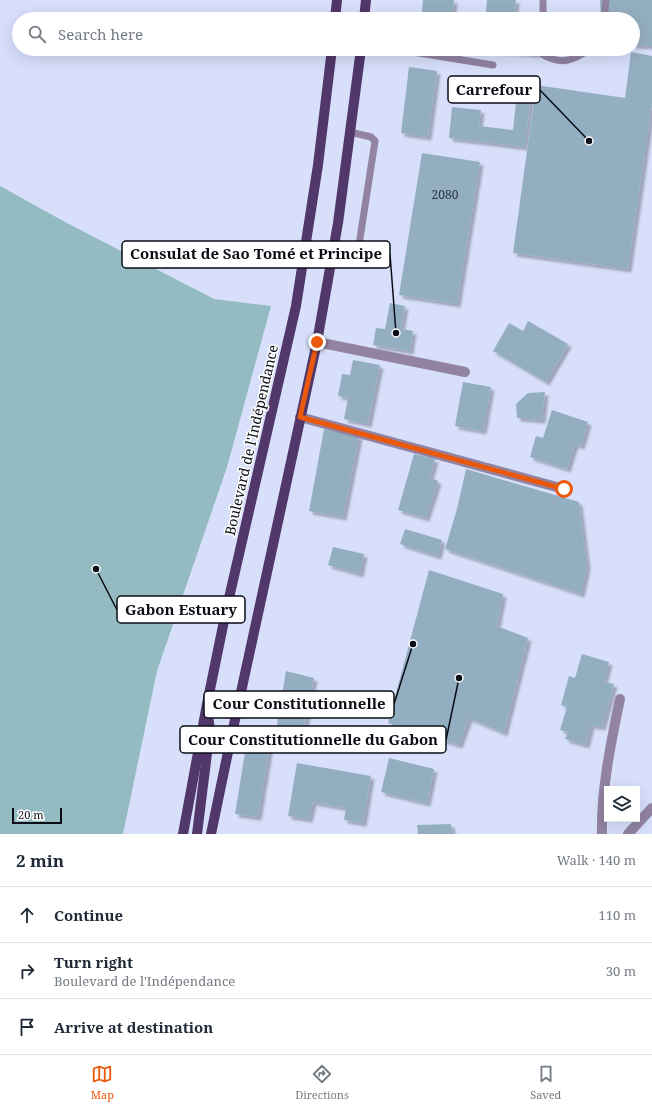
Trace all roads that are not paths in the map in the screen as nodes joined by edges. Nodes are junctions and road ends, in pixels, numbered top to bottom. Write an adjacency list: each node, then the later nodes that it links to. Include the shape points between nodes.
1 (337, 0): 5 (main road)
2 (366, 0): 6 (main road)
3 (543, 0): 7 (lane)
4 (606, 0): 8 (lane)
5 (336, 12)
6 (365, 12)
7 (543, 12)
8 (605, 12)
9 (331, 56): 22 (main road, Boulevard de l'Indépendance, via 318,165 296,306)
10 (360, 56): 15 (main road)
11 (437, 56): 14 (lane)
12 (545, 56): 13 (lane, via 554,61 565,61)
13 (575, 56)
14 (493, 65)
15 (350, 132): 16 (lane, via 371,137 375,141); 17 (main road, via 338,223)
16 (357, 258)
17 (317, 342): 18 (street); 19 (main road)
18 (465, 372)
19 (300, 417): 20 (street); 24 (main road)
20 (564, 489)
21 (620, 699): 27 (street, via 601,814)
22 (207, 704): 25 (main road, Boulevard de l'Indépendance); 26 (main road, via 210,729)
23 (652, 808): 28 (street)
24 (212, 832)
25 (183, 834)
26 (197, 834)
27 (602, 834)
28 (628, 834)

